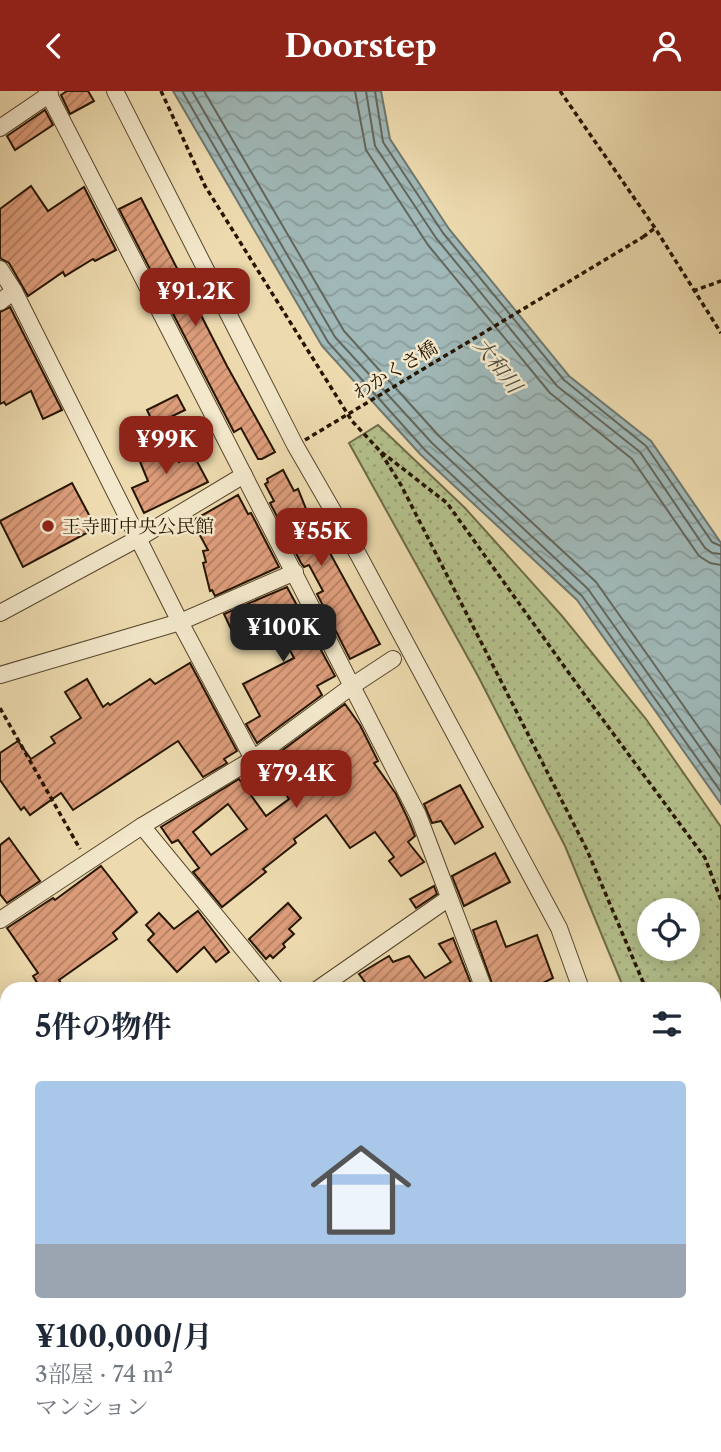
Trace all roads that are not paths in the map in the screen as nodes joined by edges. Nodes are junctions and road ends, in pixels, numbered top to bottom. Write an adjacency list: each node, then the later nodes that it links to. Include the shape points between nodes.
1 (115, 91): 22 (street, via 295,445 559,928)
2 (49, 93): 3 (street); 7 (street)
3 (0, 128)
4 (0, 269): 5 (street)
5 (14, 292): 6 (street); 8 (street)
6 (0, 302)
7 (244, 475): 8 (street); 9 (street)
8 (139, 538): 10 (street); 11 (street)
9 (295, 572): 11 (street); 14 (street)
10 (0, 613)
11 (180, 622): 13 (street); 15 (street)
12 (393, 659): 14 (street)
13 (0, 675)
14 (352, 686): 15 (street); 17 (street, via 418,815)
15 (253, 759): 16 (street)
16 (142, 826): 18 (street); 19 (street)
17 (449, 898): 20 (street); 21 (street)
18 (0, 920)
19 (270, 982)
20 (328, 982)
21 (481, 982)
22 (578, 982)

